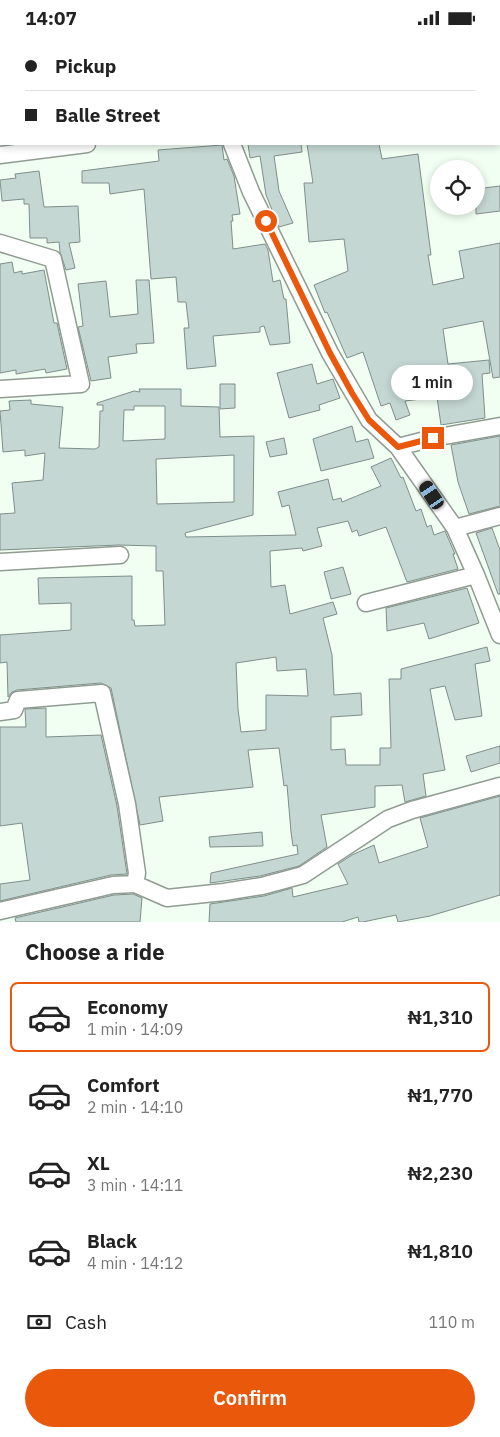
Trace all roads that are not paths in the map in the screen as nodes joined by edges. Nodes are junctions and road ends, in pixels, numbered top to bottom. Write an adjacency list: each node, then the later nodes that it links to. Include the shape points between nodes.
1 (78, 145): 3 (street)
2 (232, 145): 7 (street, via 251,192 330,353 369,420)
3 (0, 155)
4 (0, 243): 5 (street, via 53,259 81,385)
5 (0, 389)
6 (500, 426): 7 (street)
7 (398, 447): 9 (street)
8 (500, 516): 9 (street)
9 (454, 528): 12 (street)
10 (120, 555): 11 (street)
11 (0, 562)
12 (476, 575): 13 (street); 14 (street)
13 (366, 603)
14 (500, 635)
15 (0, 712): 17 (street, via 14,710 18,700 102,693 127,804 137,873)
16 (500, 786): 17 (street, via 412,809 388,819 303,875 243,889 167,898)
17 (135, 884): 18 (street, via 112,885)
18 (0, 911)

